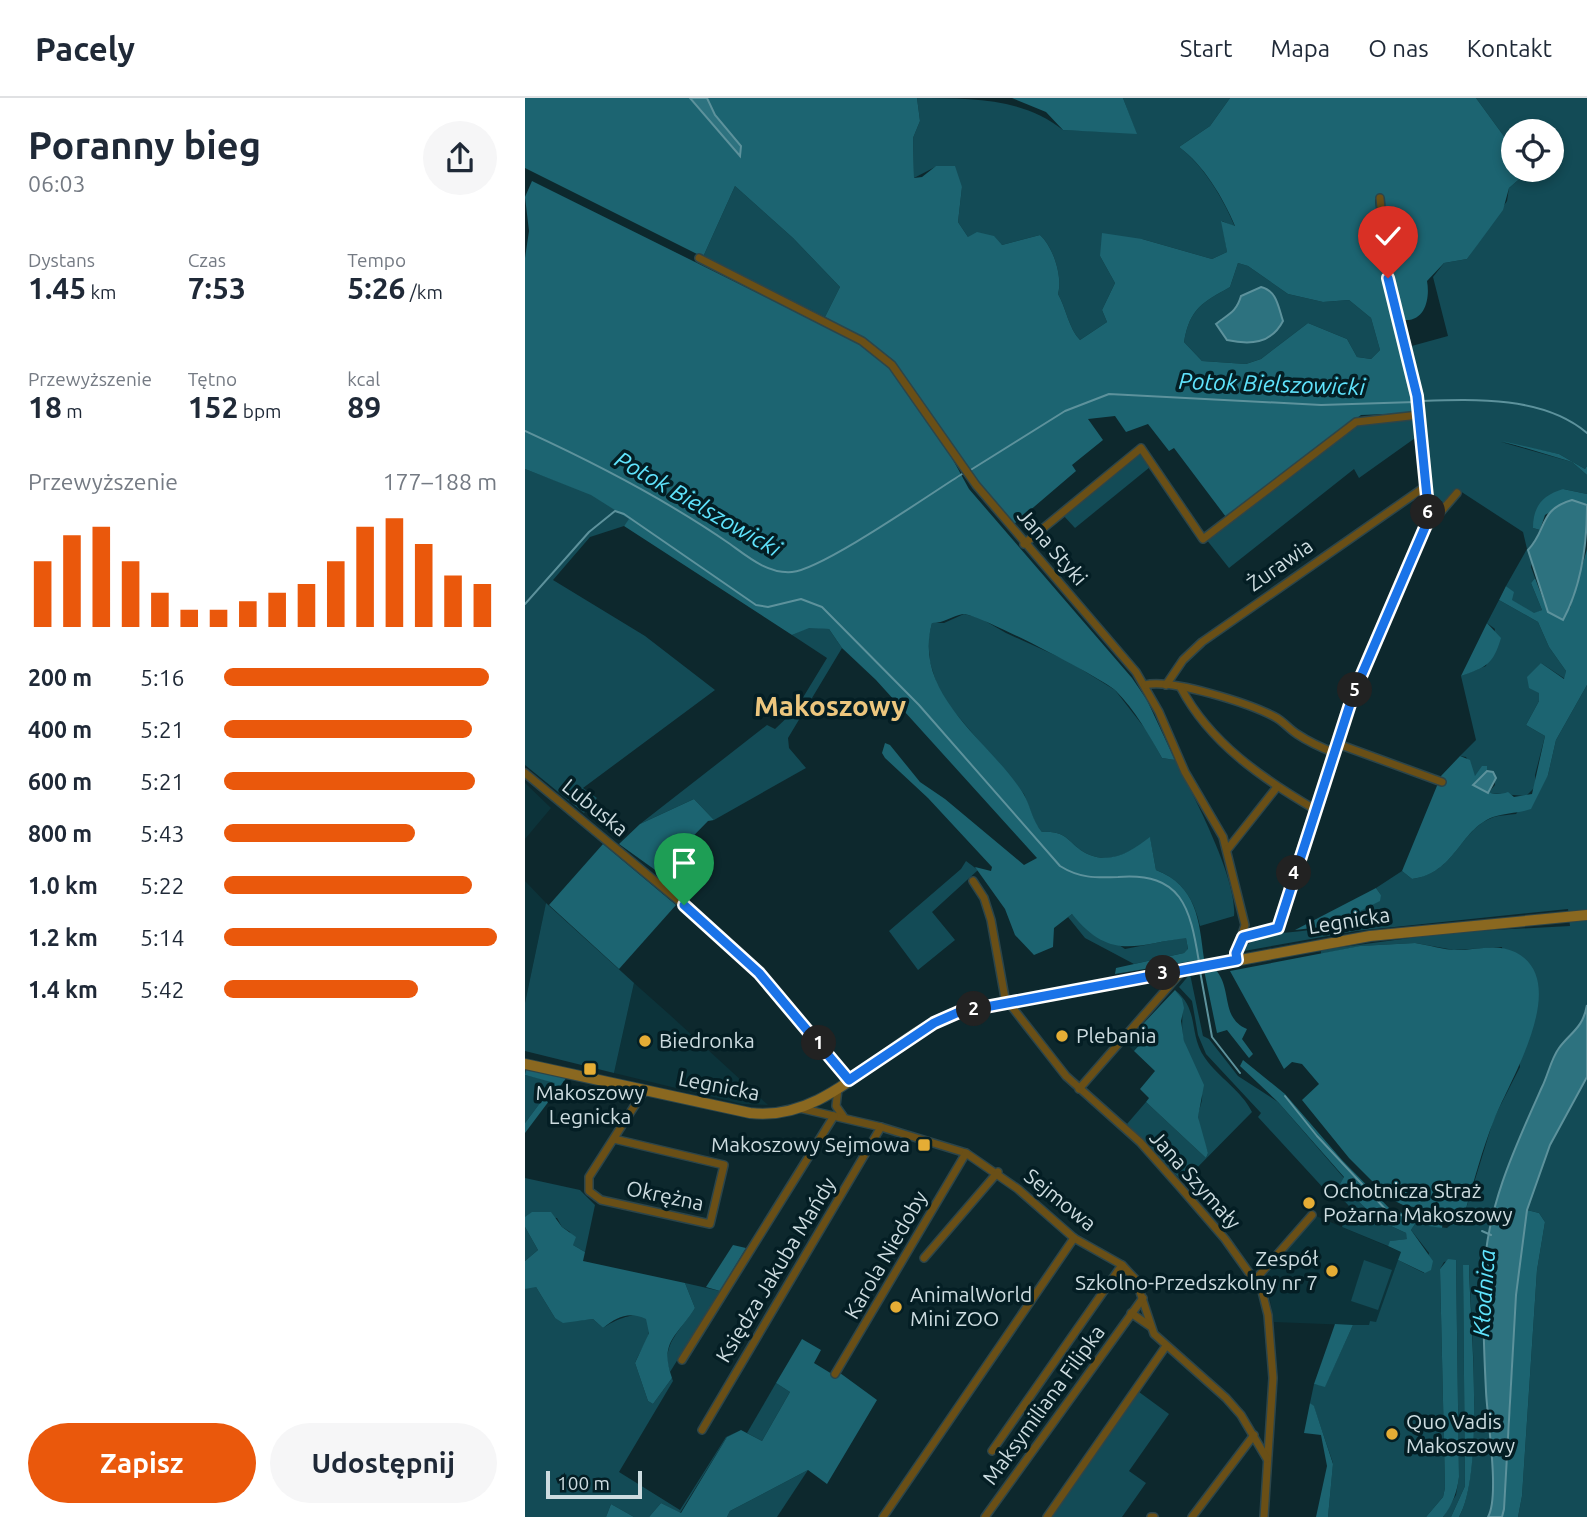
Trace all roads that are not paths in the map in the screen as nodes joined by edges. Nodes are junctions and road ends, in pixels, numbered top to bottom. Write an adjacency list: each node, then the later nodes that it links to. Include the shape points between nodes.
1 (1380, 198): 3 (street, via 1388,278)
2 (699, 258): 9 (street, Jana Styki, via 878,353 905,382 976,485)
3 (1419, 415): 4 (street); 9 (street, via 1356,422 1203,539 1140,448)
4 (1426, 486): 6 (street); 11 (street, Żurawia, via 1202,642)
5 (1457, 493): 7 (street)
6 (1428, 505): 7 (street); 8 (street)
7 (1441, 510): 8 (street)
8 (1422, 538): 13 (street, via 1356,688)
9 (1024, 544): 10 (street, Jana Styki)
10 (1145, 685): 11 (street); 19 (street, Jana Styki)
11 (1166, 685): 12 (street)
12 (1181, 688): 14 (street, via 1274,716); 17 (street, via 1220,742)
13 (1338, 744): 14 (street); 16 (street)
14 (1335, 753): 18 (street)
15 (525, 773): 27 (street, Lubuska, via 752,967 795,1013)
16 (1441, 782)
17 (1277, 787): 18 (street); 19 (street)
18 (1316, 810): 22 (street, via 1279,926)
19 (1227, 850): 22 (street, Jana Styki, via 1244,921)
20 (973, 881): 25 (street, via 991,920 994,950)
21 (1587, 915): 23 (main road, Legnicka, via 1405,931)
22 (1243, 937): 23 (street, Jana Styki)
23 (1237, 960): 24 (main road, Legnicka)
24 (1187, 969): 25 (main road, Legnicka); 28 (street)
25 (1009, 1002): 27 (main road, Legnicka, via 942,1019); 28 (street, Jana Szymały)
26 (525, 1064): 29 (main road, Legnicka)
27 (845, 1083): 30 (main road, Legnicka); 32 (street, via 835,1102)
28 (1079, 1089): 41 (street, Jana Szymały, via 1145,1148)
29 (644, 1091): 30 (main road, Legnicka, via 761,1115); 34 (street, Okrężna)
30 (798, 1108): 31 (street, Sejmowa)
31 (834, 1116): 32 (street, Sejmowa); 46 (street)
32 (846, 1119): 33 (street, Sejmowa)
33 (881, 1127): 35 (street, Sejmowa); 48 (street, Księdza Jakuba Mańdy)
34 (614, 1139): 34 (street, Okrężna, via 589,1177 591,1195 710,1224 724,1165)
35 (966, 1153): 36 (street, Sejmowa); 47 (street, Karola Niedoby)
36 (998, 1172): 38 (street, Sejmowa); 39 (street, Karola Niedoby)
37 (1312, 1215): 41 (street)
38 (1074, 1238): 40 (street, Sejmowa); 52 (street)
39 (924, 1258)
40 (1122, 1265): 42 (street, Sejmowa); 50 (street)
41 (1255, 1280): 51 (street, Jana Szymały, via 1265,1297 1272,1347)
42 (1143, 1297): 43 (street, Maksymiliana Filipka); 44 (street, Sejmowa)
43 (1131, 1313): 44 (street, Maksymiliana Filipka); 53 (street, Maksymiliana Filipka)
44 (1150, 1326): 45 (street, Sejmowa)
45 (1166, 1346): 49 (street, Sejmowa, via 1214,1385); 54 (street)
46 (682, 1360)
47 (835, 1374)
48 (702, 1430)
49 (1254, 1435): 51 (street, Sejmowa); 55 (street)
50 (992, 1451)
51 (1268, 1461): 56 (street)
52 (883, 1517)
53 (985, 1517)
54 (1047, 1517)
55 (1192, 1517)
56 (1264, 1517)

